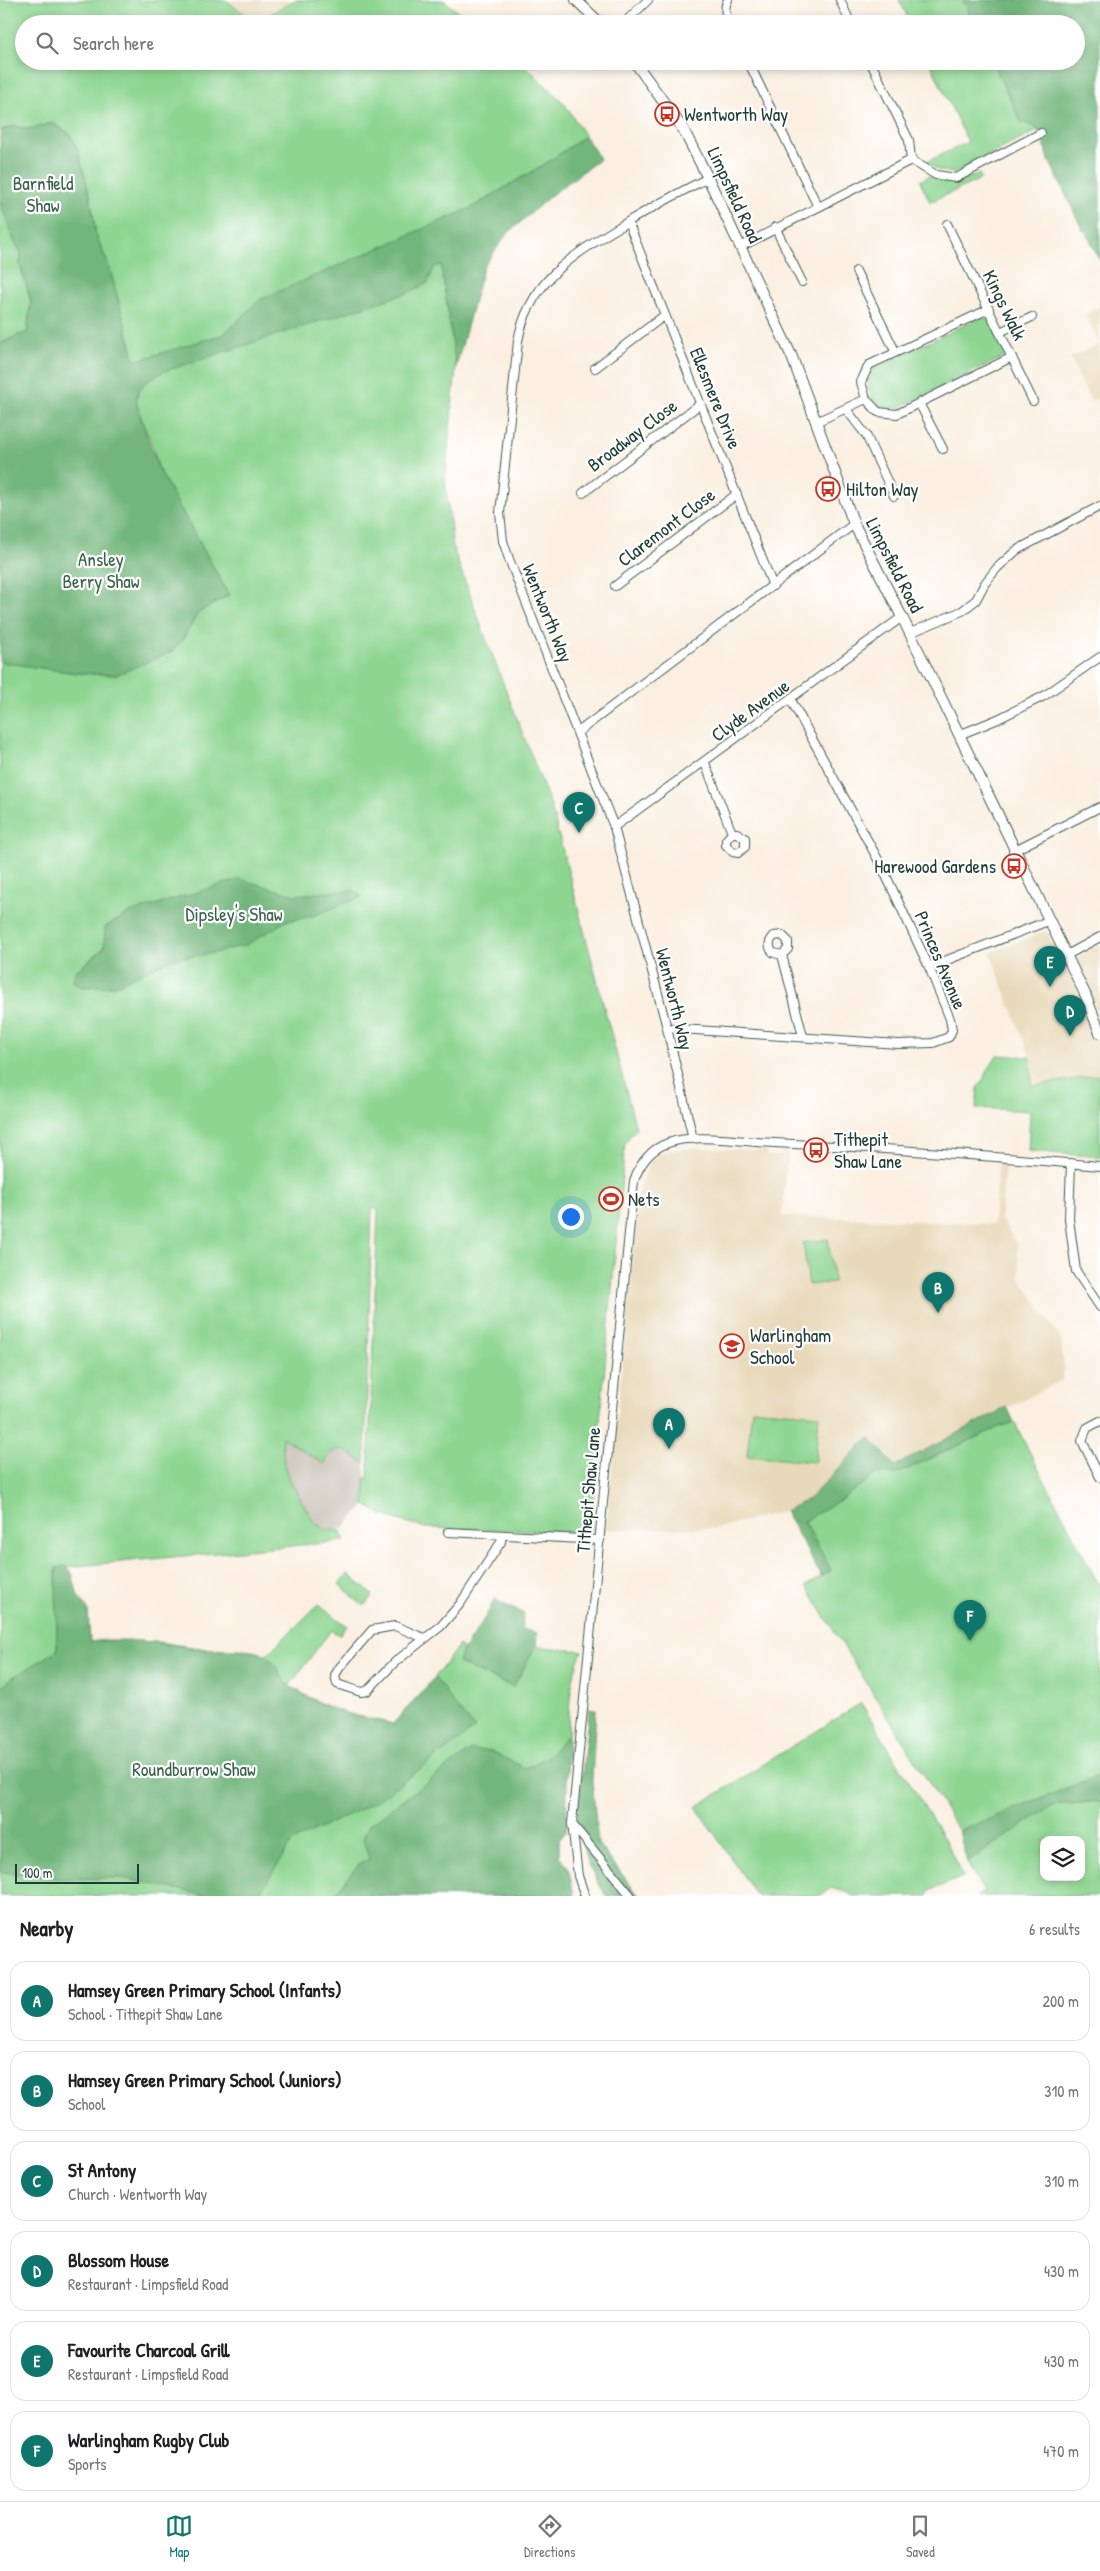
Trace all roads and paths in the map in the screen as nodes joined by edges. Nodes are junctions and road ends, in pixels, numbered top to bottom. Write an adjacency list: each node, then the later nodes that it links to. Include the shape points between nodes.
1 (576, 0): 5 (main road)
2 (648, 0): 6 (street)
3 (728, 0): 7 (street)
4 (840, 0): 8 (street)
5 (592, 15)
6 (632, 15)
7 (726, 15)
8 (848, 15)
9 (640, 70): 14 (main road, Limpsfield Road, via 683,129)
10 (752, 70): 15 (street)
11 (874, 70): 13 (street, via 909,140)
12 (1041, 133): 13 (street, via 956,178 936,175)
13 (911, 160): 15 (street)
14 (708, 178): 16 (street, Wentworth Way); 19 (main road, Limpsfield Road)
15 (818, 207): 18 (street)
16 (628, 222): 23 (street, Ellesmere Drive); 47 (street, Wentworth Way, via 565,261 532,300 520,326 502,479 500,513 503,541)
17 (947, 224): 22 (street, Kings Walk)
18 (775, 228): 19 (street); 21 (street)
19 (740, 247): 34 (main road, Limpsfield Road, via 792,357)
20 (856, 271): 26 (street)
21 (802, 282)
22 (989, 309): 25 (street, Kings Walk); 26 (street)
23 (665, 315): 28 (street); 32 (street, Ellesmere Drive)
24 (1032, 317): 25 (street)
25 (1000, 332): 27 (street, Kings Walk)
26 (895, 351): 29 (street, via 869,365 861,382)
27 (1012, 356): 30 (street, Kings Walk); 31 (street)
28 (595, 368)
29 (866, 399): 31 (street, via 878,412 897,414); 33 (street)
30 (1033, 401)
31 (919, 403): 35 (street)
32 (700, 404): 37 (street, Broadway Close); 38 (street, Ellesmere Drive)
33 (846, 409): 34 (street); 36 (street, via 866,435 892,493)
34 (816, 422): 40 (main road, Limpsfield Road)
35 (943, 449)
36 (882, 492)
37 (583, 493)
38 (737, 494): 41 (street, Claremont Close); 42 (street, Ellesmere Drive)
39 (1100, 506): 44 (street, via 1017,550 997,568 976,600 962,611)
40 (854, 524): 42 (street); 43 (main road, Limpsfield Road)
41 (615, 586)
42 (773, 586): 47 (street)
43 (902, 617): 44 (main road, Limpsfield Road); 46 (street, Clyde Avenue)
44 (910, 633): 48 (main road, Limpsfield Road)
45 (1100, 657): 48 (street, via 1044,696)
46 (791, 700): 49 (street, Clyde Avenue); 58 (street, Princes Avenue, via 881,865)
47 (578, 732): 51 (street, Wentworth Way)
48 (959, 735): 53 (main road, Limpsfield Road)
49 (705, 763): 51 (street, Clyde Avenue); 52 (street)
50 (1100, 807): 53 (street)
51 (614, 827): 59 (street, Wentworth Way)
52 (732, 833)
53 (1014, 851): 54 (main road, Limpsfield Road)
54 (1048, 921): 57 (main road, Limpsfield Road); 58 (street)
55 (1100, 937): 57 (street)
56 (782, 955): 61 (street)
57 (1065, 956): 60 (main road, Limpsfield Road)
58 (929, 967): 61 (street, Princes Avenue, via 950,1019 952,1030 948,1037 933,1042 898,1044)
59 (667, 1028): 61 (street, Princes Avenue); 62 (street, Wentworth Way)
60 (1100, 1033)
61 (803, 1036)
62 (693, 1139): 63 (street, Tithepit Shaw Lane); 70 (street, Tithepit Shaw Lane, via 668,1142 658,1148 646,1158 634,1181)
63 (1071, 1163): 64 (street, Tithepit Shaw Lane); 65 (street, via 1069,1219 1076,1271)
64 (1100, 1166)
65 (1100, 1307)
66 (1100, 1421): 67 (street, via 1086,1428 1082,1441)
67 (1100, 1477)
68 (448, 1532): 69 (street)
69 (502, 1535): 70 (street); 71 (street, via 501,1542 460,1604 441,1626)
70 (600, 1540): 72 (street, Tithepit Shaw Lane)
71 (424, 1638): 71 (street, via 395,1626 372,1630 340,1667 336,1684 367,1691)
72 (572, 1824): 73 (street, Tithepit Shaw Lane, via 578,1876); 74 (street)
73 (585, 1896)
74 (631, 1896)

